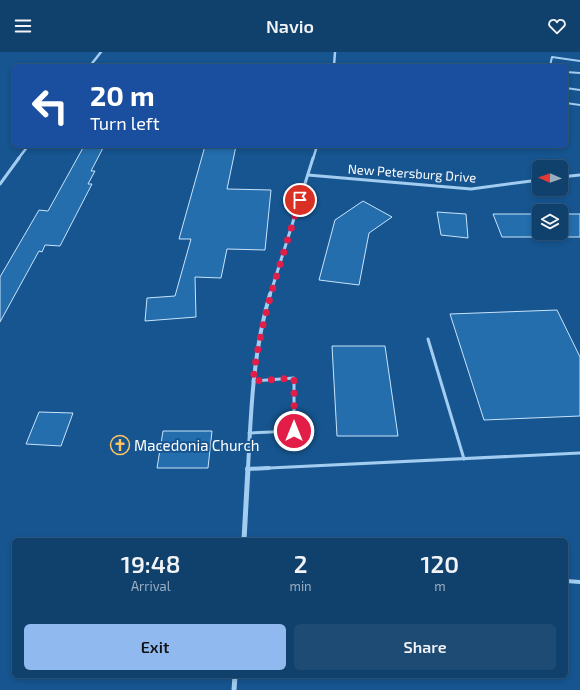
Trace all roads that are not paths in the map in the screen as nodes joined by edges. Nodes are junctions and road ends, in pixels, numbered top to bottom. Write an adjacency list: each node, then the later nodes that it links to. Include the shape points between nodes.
1 (101, 52): 4 (street)
2 (335, 52): 5 (street)
3 (580, 61): 6 (lane, via 552,57)
4 (92, 64)
5 (334, 64)
6 (550, 64)
7 (568, 72): 8 (lane)
8 (580, 73)
9 (568, 88): 10 (lane)
10 (580, 90)
11 (568, 103): 12 (lane)
12 (580, 105)
13 (27, 148): 19 (street)
14 (316, 148): 15 (street)
15 (308, 175): 18 (street, New Petersburg Drive, via 471,189); 21 (street, via 264,315)
16 (580, 175): 17 (street)
17 (568, 176)
18 (532, 181)
19 (0, 184)
20 (428, 339): 24 (lane)
21 (253, 381): 22 (street); 22 (lane, via 294,378 294,431)
22 (249, 433): 25 (street)
23 (580, 453): 24 (lane)
24 (464, 459): 25 (lane)
25 (247, 469): 26 (street)
26 (244, 538)
27 (568, 581): 28 (lane)
28 (580, 582)
29 (235, 678): 30 (street)
30 (234, 690)

